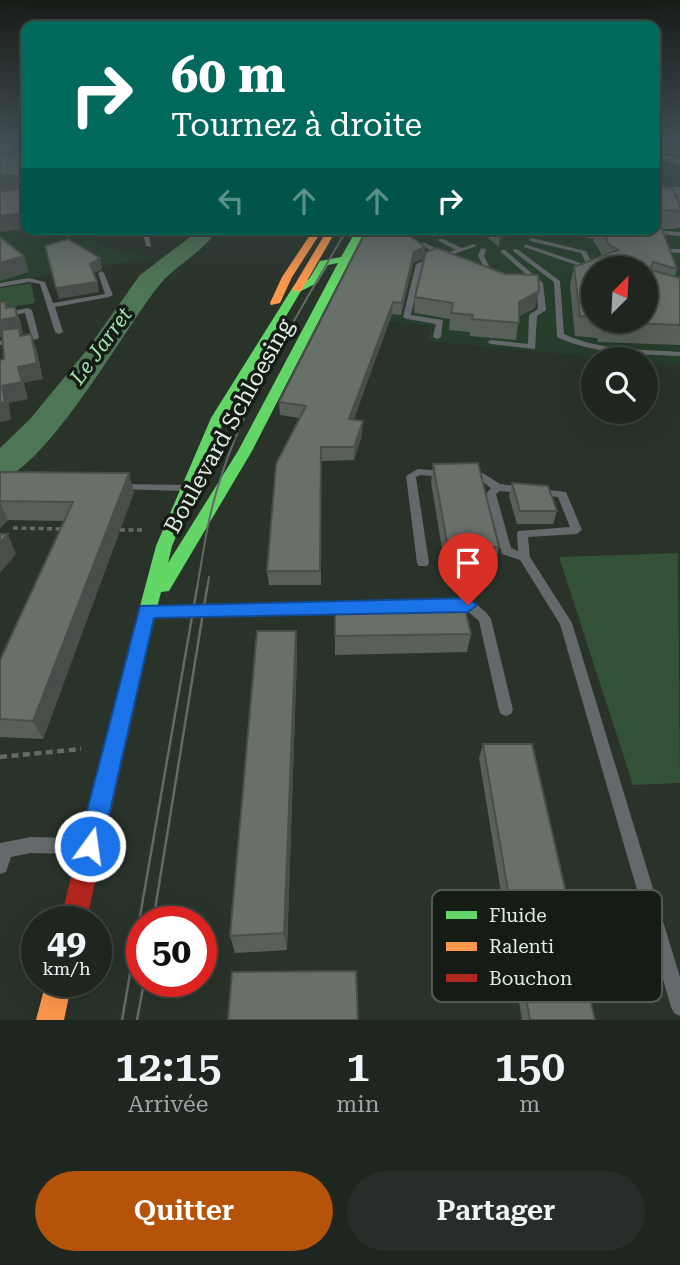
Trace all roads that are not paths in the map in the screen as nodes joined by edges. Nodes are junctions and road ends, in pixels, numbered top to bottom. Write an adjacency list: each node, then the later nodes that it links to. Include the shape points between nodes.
1 (660, 191): 2 (street)
2 (680, 191)
3 (660, 200): 4 (lane, via 670,201)
4 (680, 226)
5 (660, 232): 6 (lane)
6 (680, 234)
7 (146, 235): 15 (lane)
8 (315, 235): 38 (main road, Boulevard Schloesing, via 232,377)
9 (328, 235): 30 (main road)
10 (359, 235): 24 (main road, Boulevard Schloesing)
11 (612, 235): 12 (lane)
12 (588, 236)
13 (441, 240): 18 (lane)
14 (423, 244): 22 (lane)
15 (149, 246)
16 (474, 246): 18 (lane)
17 (483, 249): 28 (lane, via 481,256)
18 (461, 250): 22 (lane)
19 (515, 250): 37 (lane, via 557,281 559,335 597,347)
20 (503, 251): 35 (lane, via 540,283 542,310 533,314 532,347)
21 (680, 251): 25 (lane, via 664,250)
22 (444, 255): 34 (lane, via 419,264 407,317 440,322)
23 (586, 256): 26 (lane, via 584,252 529,243)
24 (345, 259): 30 (main road, Boulevard Schloesing, via 324,263 313,281); 46 (main road, Boulevard Schloesing, via 245,451)
25 (669, 263)
26 (581, 264)
27 (101, 272): 31 (lane, via 109,295)
28 (500, 284)
29 (0, 285): 31 (lane, via 29,280 43,283)
30 (297, 289): 38 (main road, Boulevard Schloesing)
31 (50, 306): 33 (lane)
32 (0, 315): 36 (lane, via 27,310 35,337)
33 (59, 332)
34 (438, 337)
35 (491, 342)
36 (0, 344)
37 (680, 354)
38 (231, 397): 41 (main road, Boulevard Schloesing)
39 (106, 486): 41 (lane)
40 (497, 487): 42 (lane, via 491,494 506,551); 42 (lane, via 562,494 577,530 522,534); 43 (lane, via 479,475 418,472 411,476)
41 (186, 488): 46 (main road, Boulevard Schloesing)
42 (524, 557): 50 (lane, via 566,624)
43 (423, 563)
44 (440, 606): 47 (lane, via 468,605 485,619)
45 (370, 607): 46 (lane)
46 (146, 611): 48 (main road, Boulevard Schloesing)
47 (506, 710)
48 (90, 846): 49 (lane, via 31,845); 51 (main road, Boulevard Schloesing)
49 (2, 856)
50 (645, 890)
51 (77, 906)
52 (662, 947): 54 (lane)
53 (55, 997): 55 (main road)
54 (680, 1007)
55 (50, 1020)

